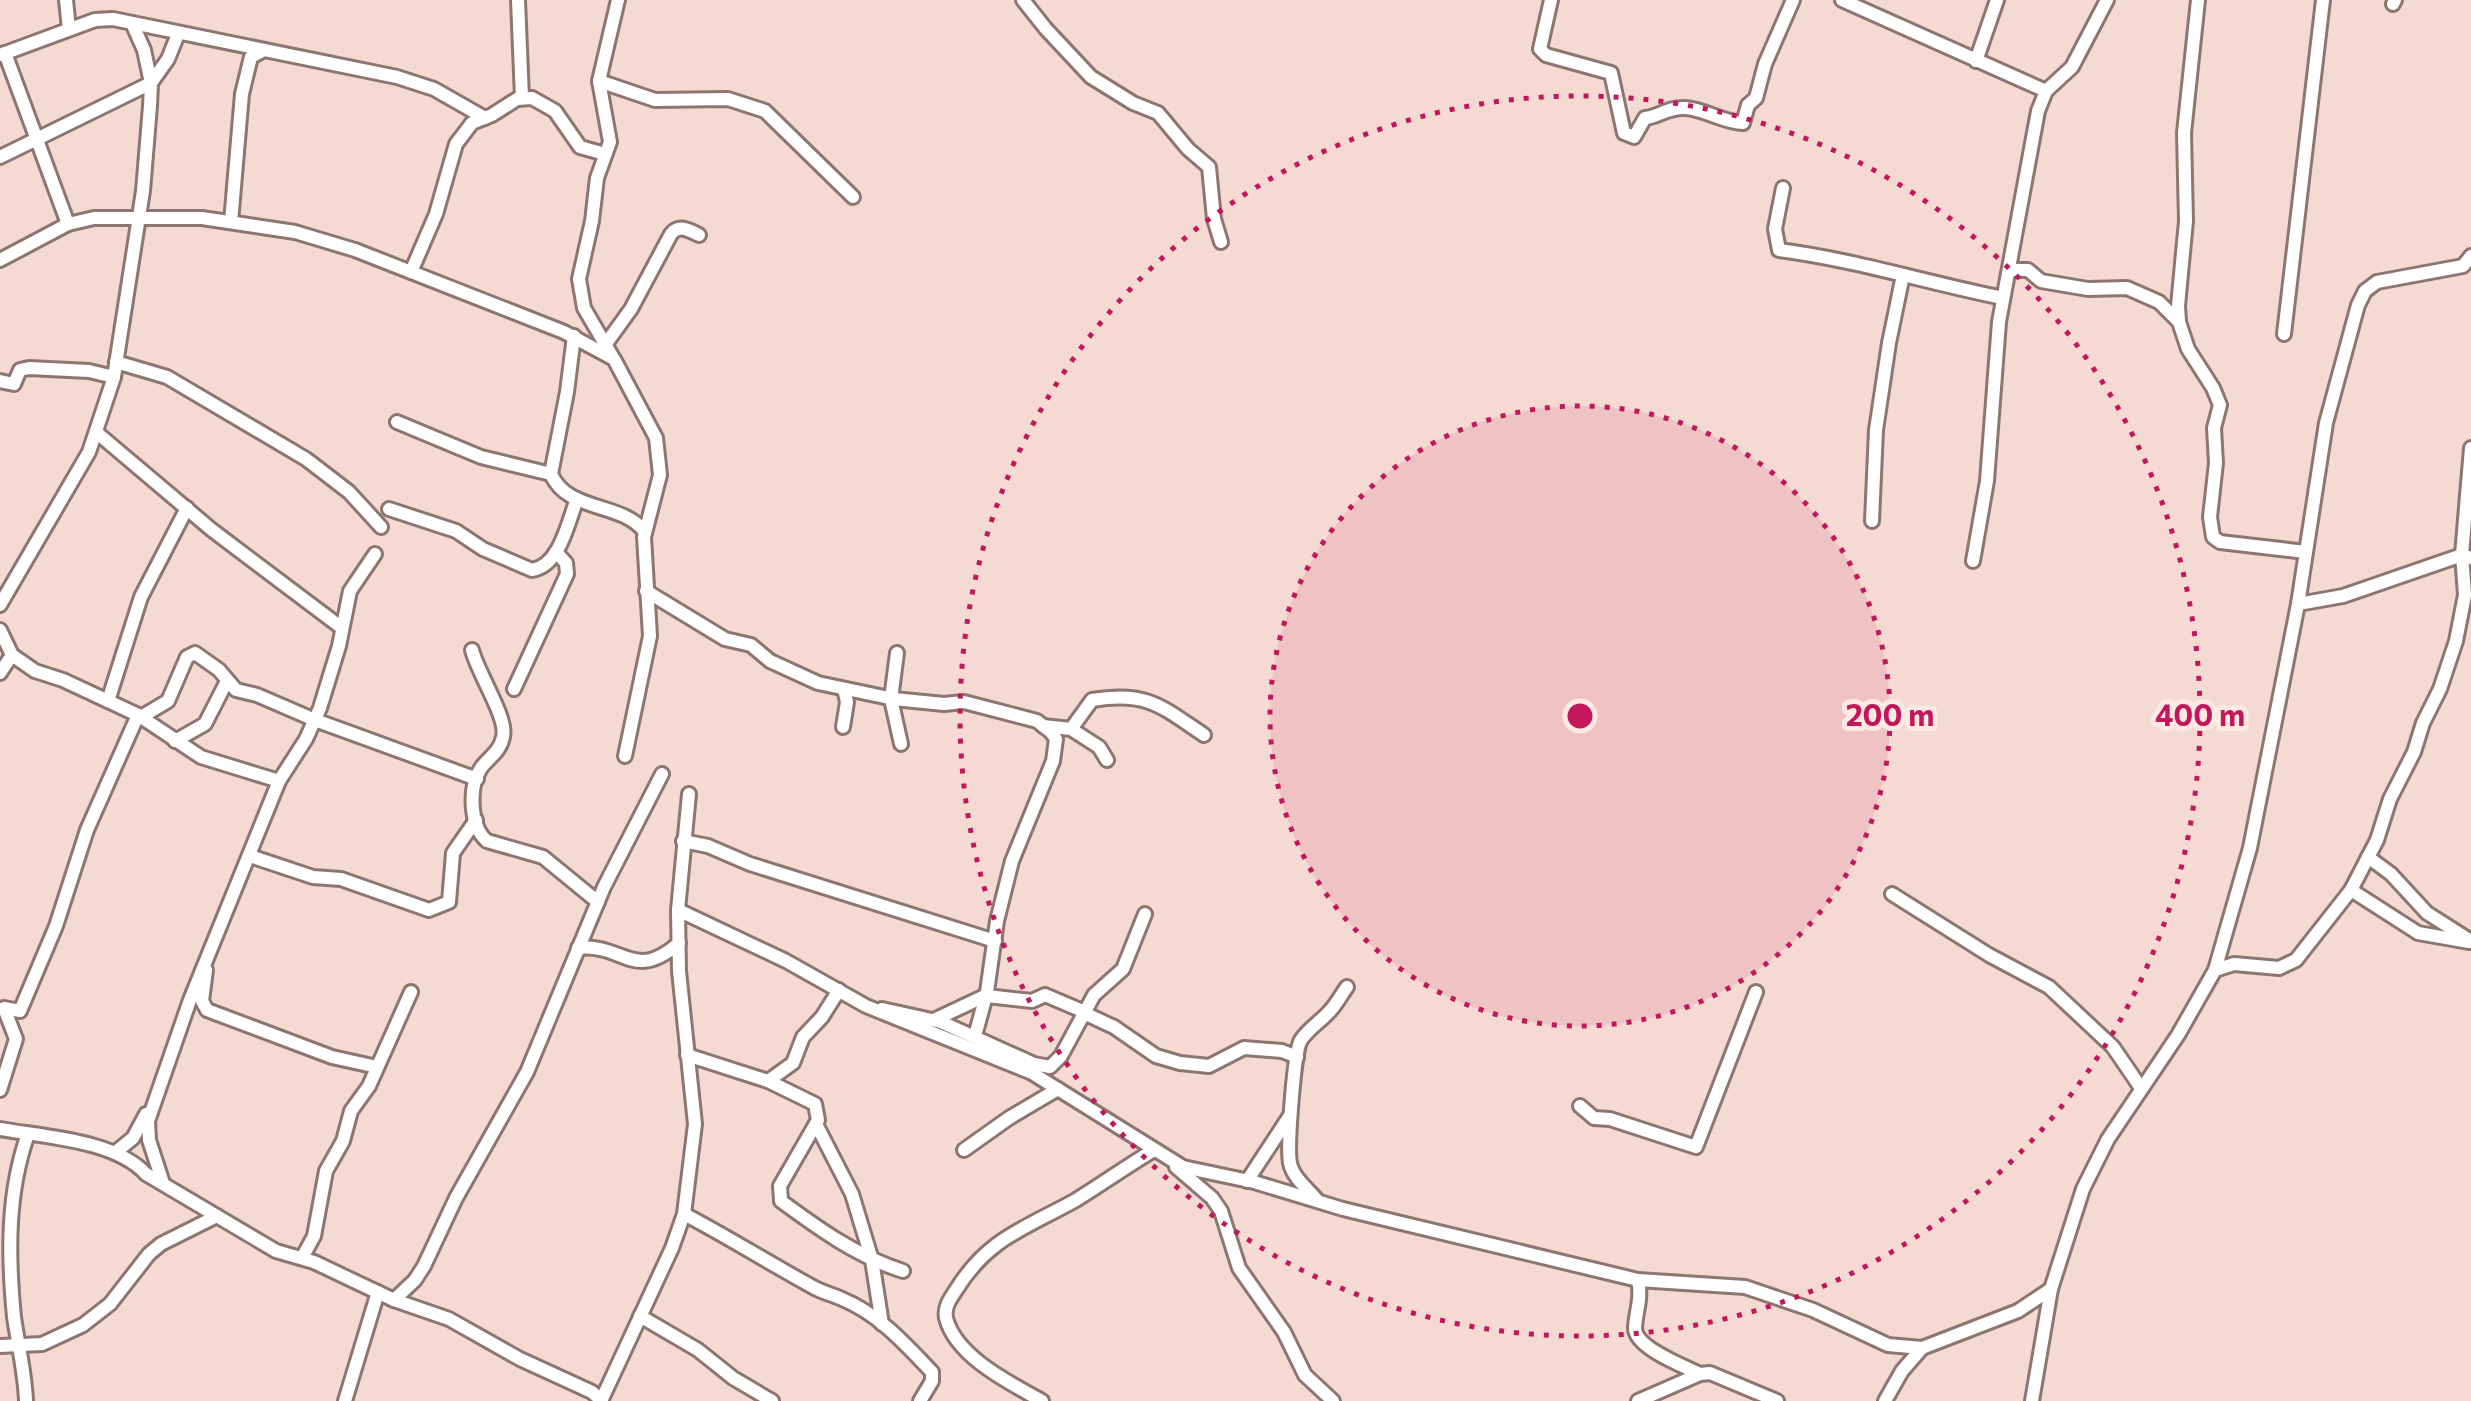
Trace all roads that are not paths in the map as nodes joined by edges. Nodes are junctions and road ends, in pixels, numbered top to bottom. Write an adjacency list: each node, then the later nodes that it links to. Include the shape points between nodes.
1 (66, 0): 13 (street)
2 (518, 0): 21 (street)
3 (618, 0): 18 (street)
4 (1024, 0): 32 (street, via 1091,77 1158,113 1206,163)
5 (1551, 0): 6 (street, via 1540,50 1611,73 1624,133 1634,137 1645,118 1666,110 1689,108 1743,124)
6 (1793, 0)
7 (1842, 0): 17 (street)
8 (1997, 0): 17 (street)
9 (2107, 0): 20 (street, via 2072,67)
10 (2198, 0): 39 (street, via 2184,132)
11 (2323, 0): 40 (street)
12 (132, 23): 13 (street, via 94,20); 14 (street); 19 (street)
13 (69, 28): 16 (street)
14 (178, 34): 15 (street); 19 (street)
15 (264, 50): 22 (street, via 419,83); 29 (street, via 251,56 242,94)
16 (2, 54): 23 (street)
17 (1976, 60): 20 (street)
18 (598, 81): 24 (street, via 610,137); 27 (street, via 655,100 728,99 764,112)
19 (151, 83): 23 (street); 28 (street)
20 (2046, 92): 35 (street)
21 (522, 98): 22 (street); 24 (street, via 546,104 580,147)
22 (485, 118): 36 (street, via 456,144)
23 (36, 139): 25 (street); 30 (street)
24 (606, 154): 42 (street, via 579,279 584,308)
25 (0, 157)
26 (1783, 188): 37 (street, via 1775,230 1780,250)
27 (852, 197)
28 (139, 216): 29 (street); 30 (street); 44 (street)
29 (231, 222): 36 (street, via 316,238)
30 (68, 224): 34 (street)
31 (699, 235): 42 (street, via 686,228 670,234)
32 (1221, 242)
33 (2471, 256): 57 (street, via 2463,266 2377,282 2365,291 2326,423)
34 (0, 260)
35 (2008, 270): 38 (street); 39 (street, via 2088,289 2127,288 2159,302)
36 (411, 272): 41 (street)
37 (1903, 275): 38 (street); 53 (street, via 1876,430)
38 (2004, 298): 60 (street)
39 (2180, 322): 57 (street, via 2220,405 2213,537)
40 (2284, 334)
41 (574, 336): 43 (street); 49 (street)
42 (605, 345): 43 (street)
43 (614, 359): 55 (street, via 659,450 658,492)
44 (115, 369): 45 (street, via 30,368 20,370 14,384); 47 (street); 54 (street, via 167,377 306,459)
45 (0, 381)
46 (396, 422): 49 (street, via 481,457)
47 (96, 432): 51 (street); 63 (street)
48 (2471, 448): 59 (street)
49 (552, 474): 50 (street, via 556,485)
50 (577, 498): 55 (street, via 618,511); 56 (street)
51 (187, 508): 64 (street); 74 (street, via 141,597)
52 (389, 509): 56 (street, via 456,531 532,570)
53 (1872, 521)
54 (381, 527)
55 (645, 532): 61 (street)
56 (556, 552): 72 (street, via 567,574)
57 (2306, 552): 62 (street)
58 (375, 554): 64 (street, via 353,584)
59 (2466, 556): 62 (street); 92 (street, via 2465,595 2447,671)
60 (1973, 561)
61 (646, 591): 71 (street, via 725,639); 83 (street, via 650,636)
62 (2298, 604): 103 (street, via 2250,848)
63 (0, 605)
64 (342, 628): 76 (street)
65 (0, 630): 68 (street)
66 (472, 650): 86 (street, via 505,725 500,747)
67 (897, 653): 73 (street)
68 (12, 655): 69 (street); 74 (street)
69 (0, 672)
70 (227, 680): 75 (street, via 190,654 173,695); 76 (street, via 236,690); 81 (street, via 204,724)
71 (844, 689): 73 (street); 77 (street)
72 (514, 690)
73 (891, 699): 78 (street, via 964,702); 82 (street)
74 (108, 701): 75 (street)
75 (140, 716): 81 (street); 110 (street, via 86,830 20,1012)
76 (315, 720): 86 (street); 87 (street)
77 (843, 726)
78 (1043, 726): 79 (street); 98 (street, via 1056,748 1012,860)
79 (1071, 730): 80 (street, via 1092,700 1137,696); 84 (street)
80 (1204, 734)
81 (175, 741): 87 (street, via 200,757)
82 (901, 744)
83 (625, 756)
84 (1108, 760)
85 (662, 774): 95 (street)
86 (477, 779): 89 (street)
87 (280, 781): 91 (street)
88 (689, 794): 90 (street)
89 (476, 820): 91 (street, via 454,853 449,902 429,910); 95 (street, via 484,839 544,857)
90 (683, 841): 96 (street); 98 (street)
91 (250, 856): 102 (street)
92 (2368, 857): 93 (street); 99 (street, via 2427,913)
93 (2352, 890): 99 (street, via 2418,933); 103 (street, via 2286,966)
94 (1892, 894): 119 (street, via 2048,988 2112,1046)
95 (598, 902): 101 (street)
96 (678, 910): 100 (street); 105 (street)
97 (1144, 914): 111 (street, via 1123,970)
98 (995, 941): 108 (street)
99 (2471, 942)
100 (678, 943): 101 (street, via 640,962 600,946); 115 (street)
101 (578, 948): 143 (street, via 528,1072 424,1266)
102 (206, 962): 114 (street); 117 (street, via 206,1010)
103 (2215, 970): 119 (street)
104 (1347, 986): 116 (street, via 1301,1040)
105 (839, 990): 109 (street); 118 (street, via 803,1036 792,1063)
106 (411, 992): 117 (street)
107 (1756, 992): 122 (street, via 1696,1147 1594,1118)
108 (987, 996): 111 (street, via 1045,996); 112 (street); 113 (street)
109 (866, 1006): 112 (street); 121 (street, via 1032,1072)
110 (2, 1008): 120 (street, via 16,1038)
111 (1084, 1012): 113 (street, via 1050,1067); 116 (street, via 1156,1056 1180,1063 1210,1066 1244,1048)
112 (934, 1020): 113 (street)
113 (974, 1036)
114 (174, 1052): 129 (street, via 133,1138); 132 (street, via 148,1121)
115 (686, 1056): 118 (street); 134 (street, via 695,1110)
116 (1297, 1057): 123 (street)
117 (377, 1067): 136 (street, via 326,1170 314,1236)
118 (768, 1081): 124 (street, via 814,1104)
119 (2141, 1088): 141 (street, via 2083,1189)
120 (0, 1090)
121 (1058, 1090): 127 (street); 128 (street)
122 (1580, 1106)
123 (1290, 1115): 131 (street); 133 (street, via 1290,1164)
124 (816, 1124): 137 (street, via 852,1194); 137 (street, via 778,1196)
125 (0, 1130): 126 (street)
126 (28, 1134): 129 (street); 138 (street, via 12,1191)
127 (964, 1150)
128 (1154, 1150): 130 (street); 155 (street, via 999,1239 946,1306 946,1320 974,1360)
129 (117, 1151): 132 (street)
130 (1171, 1162): 131 (street); 156 (street, via 1221,1211 1239,1268 1305,1375)
131 (1248, 1181): 133 (street)
132 (163, 1183): 135 (street)
133 (1319, 1202): 140 (street)
134 (684, 1214): 144 (street); 145 (street)
135 (217, 1216): 136 (street, via 276,1251); 147 (street, via 160,1244 110,1304 83,1325)
136 (302, 1258): 142 (street)
137 (872, 1260): 139 (street); 145 (street)
138 (6, 1267): 147 (street)
139 (903, 1271)
140 (1638, 1280): 148 (street, via 1745,1287 1888,1346); 149 (street, via 1638,1339)
141 (2052, 1289): 148 (street, via 2018,1311); 160 (street)
142 (378, 1292): 143 (street); 151 (street)
143 (394, 1300): 152 (street, via 448,1319)
144 (640, 1316): 152 (street); 153 (street)
145 (882, 1324): 154 (street, via 932,1372)
146 (0, 1346): 147 (street)
147 (21, 1346): 150 (street)
148 (1922, 1348): 159 (street)
149 (1700, 1374): 157 (street); 158 (street, via 1716,1374)
150 (26, 1401)
151 (345, 1401)
152 (601, 1401)
153 (772, 1401)
154 (920, 1401)
155 (1042, 1401)
156 (1333, 1401)
157 (1638, 1401)
158 (1777, 1401)
159 (1885, 1401)
160 (2032, 1401)

